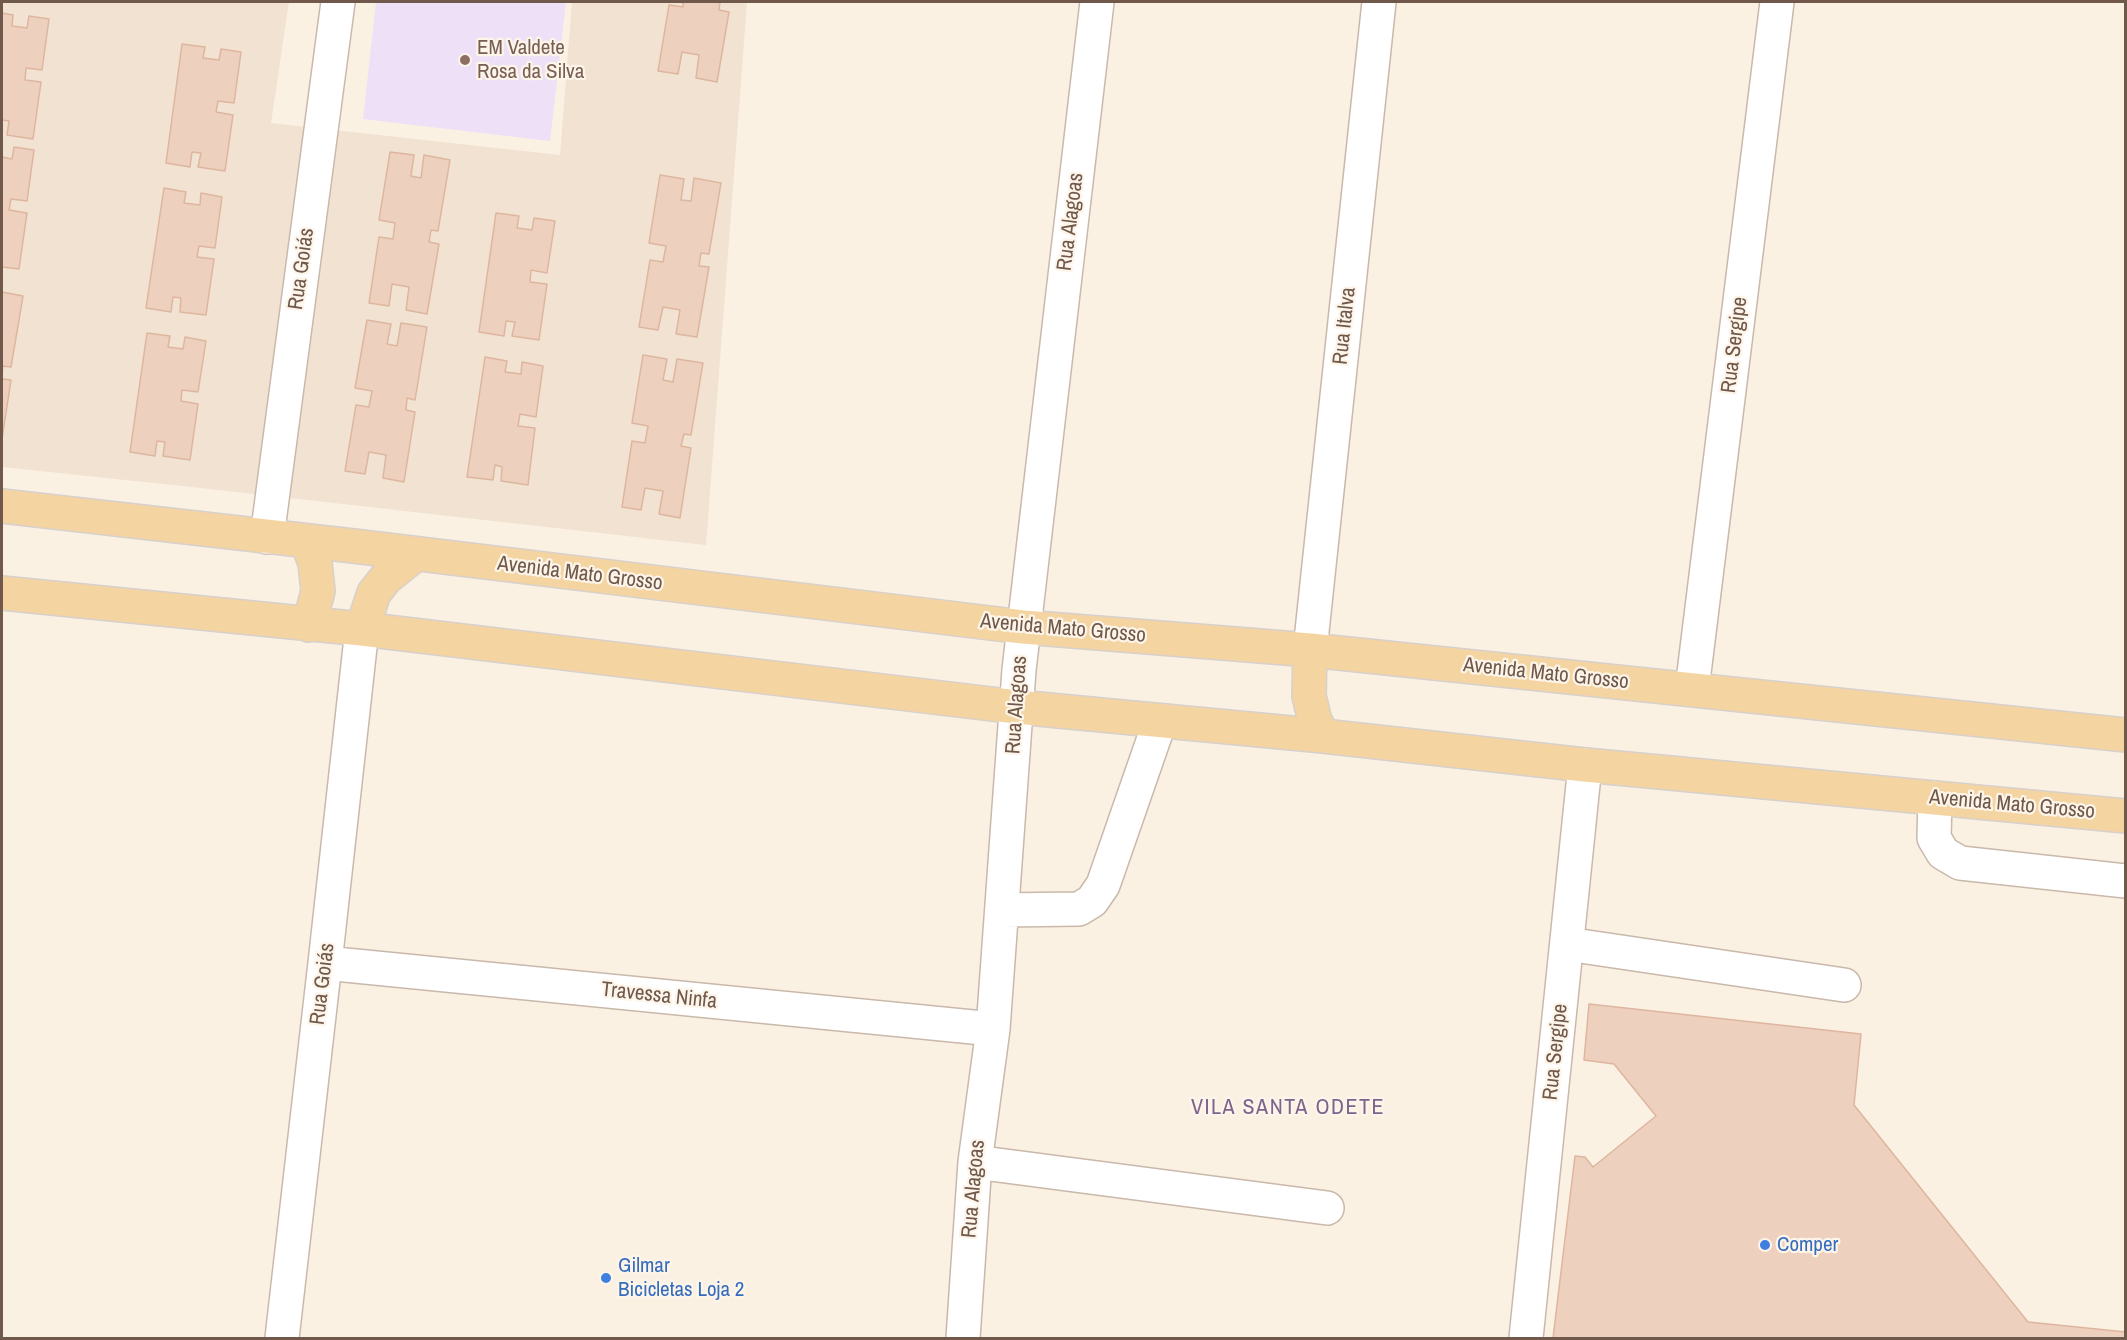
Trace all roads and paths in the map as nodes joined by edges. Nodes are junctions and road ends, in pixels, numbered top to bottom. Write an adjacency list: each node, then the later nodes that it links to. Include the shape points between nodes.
1 (338, 2): 6 (street, Rua Goiás)
2 (1097, 2): 11 (street, Rua Alagoas)
3 (1379, 2): 13 (street, Rua Italva)
4 (1777, 2): 14 (street, Rua Sergipe)
5 (2, 506): 6 (main road, Avenida Mato Grosso)
6 (267, 537): 7 (main road, Avenida Mato Grosso)
7 (307, 541): 8 (main road, Avenida Mato Grosso); 10 (main road, via 315,563 318,591)
8 (415, 555): 11 (main road, Avenida Mato Grosso); 12 (main road, via 374,592)
9 (2, 593): 10 (main road, Avenida Mato Grosso)
10 (309, 625): 12 (main road, Avenida Mato Grosso)
11 (1023, 627): 13 (main road, Avenida Mato Grosso); 15 (street, Rua Alagoas)
12 (362, 629): 15 (main road, Avenida Mato Grosso); 27 (street, Rua Goiás)
13 (1310, 650): 14 (main road, Avenida Mato Grosso); 18 (main road, via 1309,696)
14 (1692, 689): 17 (main road, Avenida Mato Grosso)
15 (1017, 707): 16 (main road, Avenida Mato Grosso); 25 (street, Rua Alagoas)
16 (1160, 720): 18 (main road, Avenida Mato Grosso); 25 (street, via 1103,885 1092,901 1079,909)
17 (2126, 735)
18 (1323, 736): 19 (main road, Avenida Mato Grosso)
19 (1585, 765): 21 (main road, Avenida Mato Grosso); 26 (street, Rua Sergipe)
20 (2126, 795): 22 (main road)
21 (1935, 798): 22 (main road, Avenida Mato Grosso); 24 (street, via 1934,838 1943,853 1960,863)
22 (2082, 812): 23 (main road, Avenida Mato Grosso)
23 (2126, 816)
24 (2126, 881)
25 (1002, 910): 29 (street, Rua Alagoas)
26 (1567, 944): 28 (street); 34 (street, Rua Sergipe)
27 (326, 963): 29 (street, Travessa Ninfa); 32 (street, Rua Goiás)
28 (1844, 986)
29 (993, 1029): 30 (street, Rua Alagoas)
30 (975, 1162): 31 (street); 33 (street, Rua Alagoas)
31 (1328, 1208)
32 (282, 1338)
33 (963, 1338)
34 (1526, 1338)

